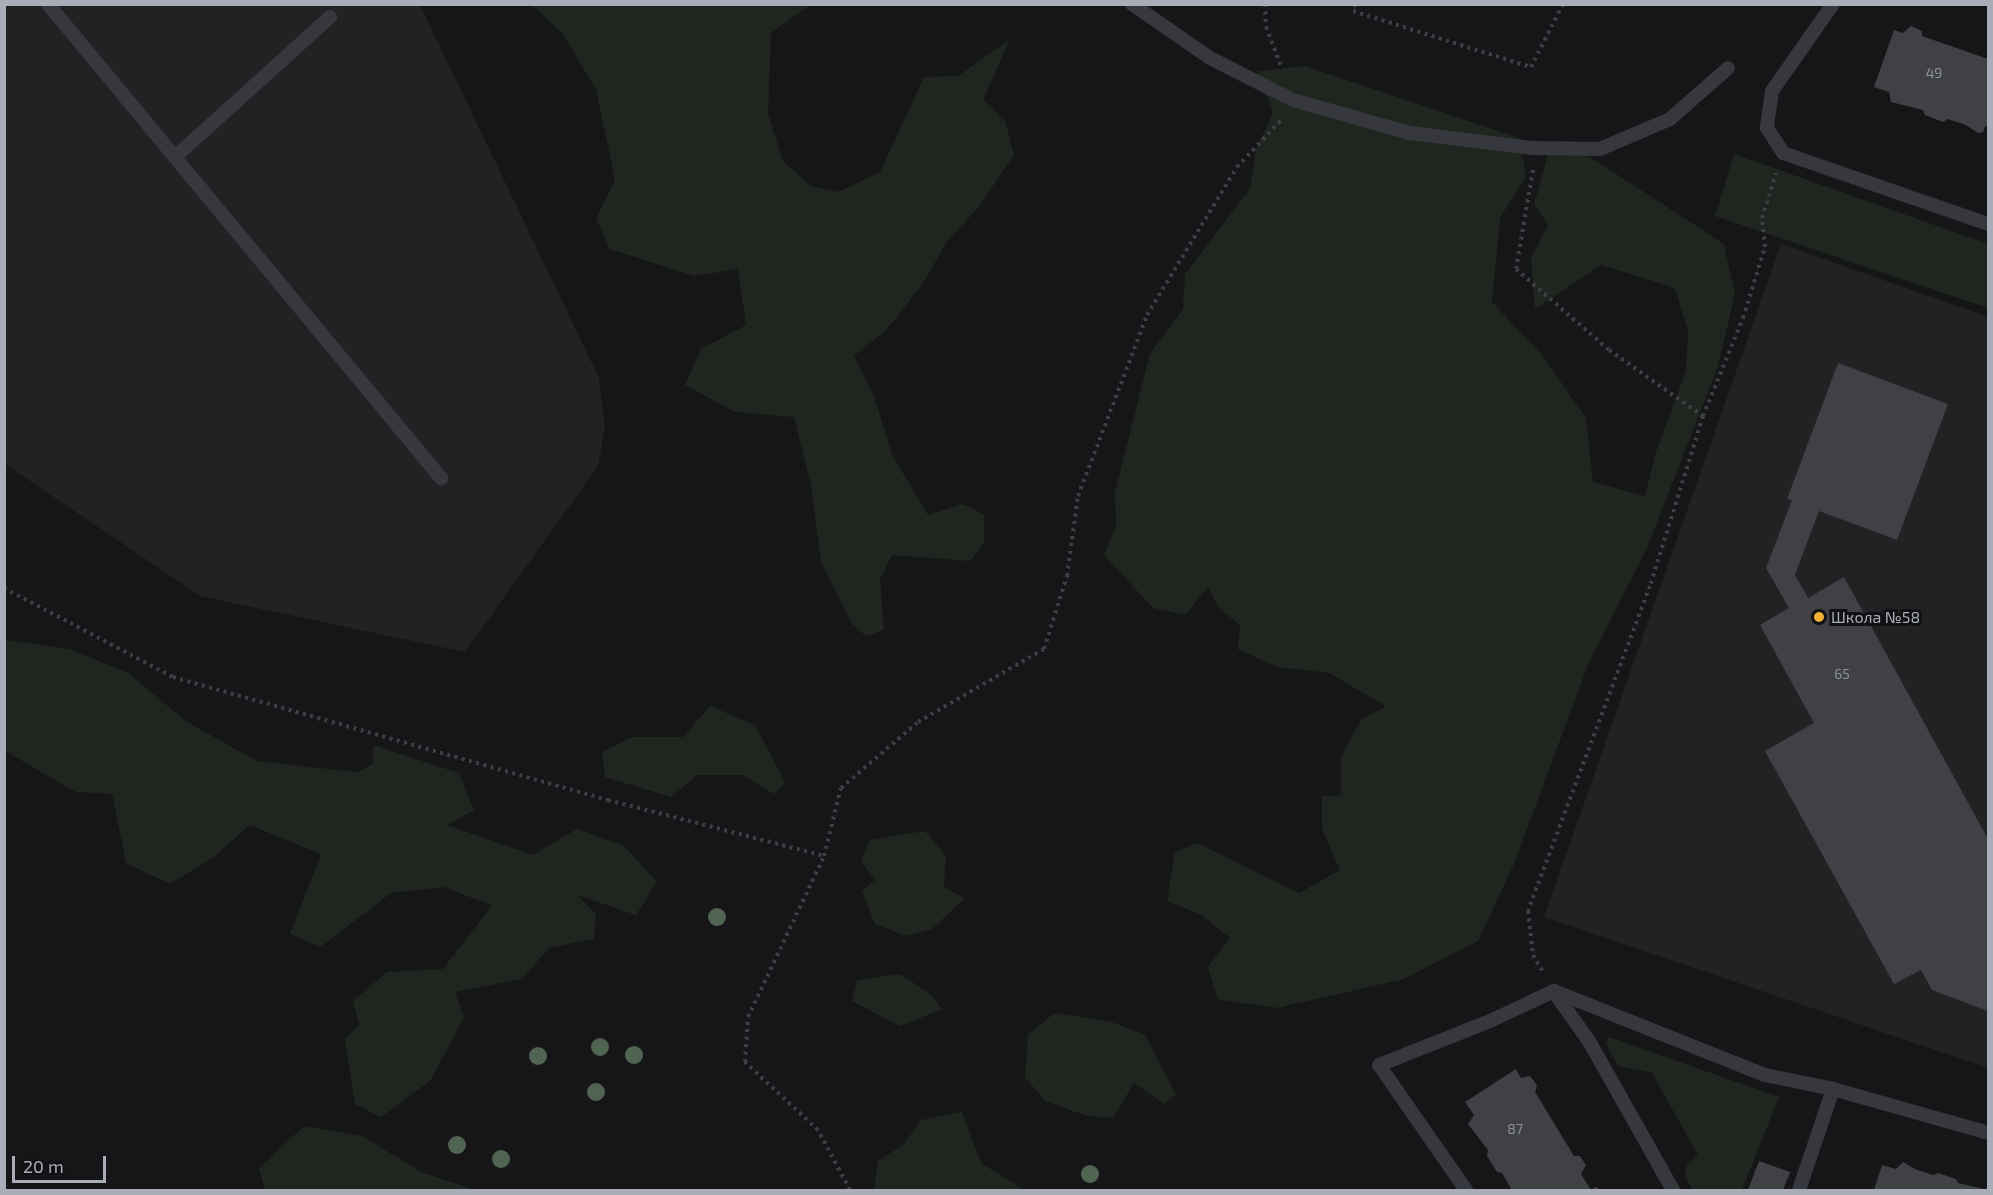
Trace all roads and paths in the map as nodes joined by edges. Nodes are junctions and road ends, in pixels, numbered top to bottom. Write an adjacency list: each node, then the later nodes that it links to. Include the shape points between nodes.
1 (48, 4): 12 (lane)
2 (1132, 4): 9 (lane, via 1210,58)
3 (1265, 4): 9 (path, via 1266,27)
4 (1354, 4): 5 (path, via 1353,11 1531,67)
5 (1563, 4)
6 (1833, 4): 11 (lane, via 1772,91 1767,128)
7 (330, 17): 12 (lane)
8 (1728, 68): 10 (lane, via 1670,119 1600,149)
9 (1293, 100): 10 (lane, via 1410,133); 17 (path, via 1286,115 1237,167 1147,315 1078,496 1067,576 1044,649 918,722 841,788)
10 (1532, 148): 14 (path, via 1533,182 1516,269 1609,350)
11 (1782, 153): 13 (lane); 14 (path, via 1762,218 1765,247 1743,318)
12 (175, 157): 15 (lane)
13 (1989, 224)
14 (1703, 416): 18 (path, via 1650,586 1528,911 1533,955)
15 (441, 478)
16 (4, 588): 17 (path, via 173,677 608,800)
17 (824, 856): 21 (path, via 748,1017 745,1062 818,1130)
18 (1554, 991): 19 (lane, via 1765,1075); 22 (lane, via 1379,1065); 23 (lane, via 1589,1041)
19 (1833, 1089): 20 (lane); 24 (lane)
20 (1989, 1133)
21 (850, 1191)
22 (1466, 1191)
23 (1674, 1191)
24 (1799, 1191)

